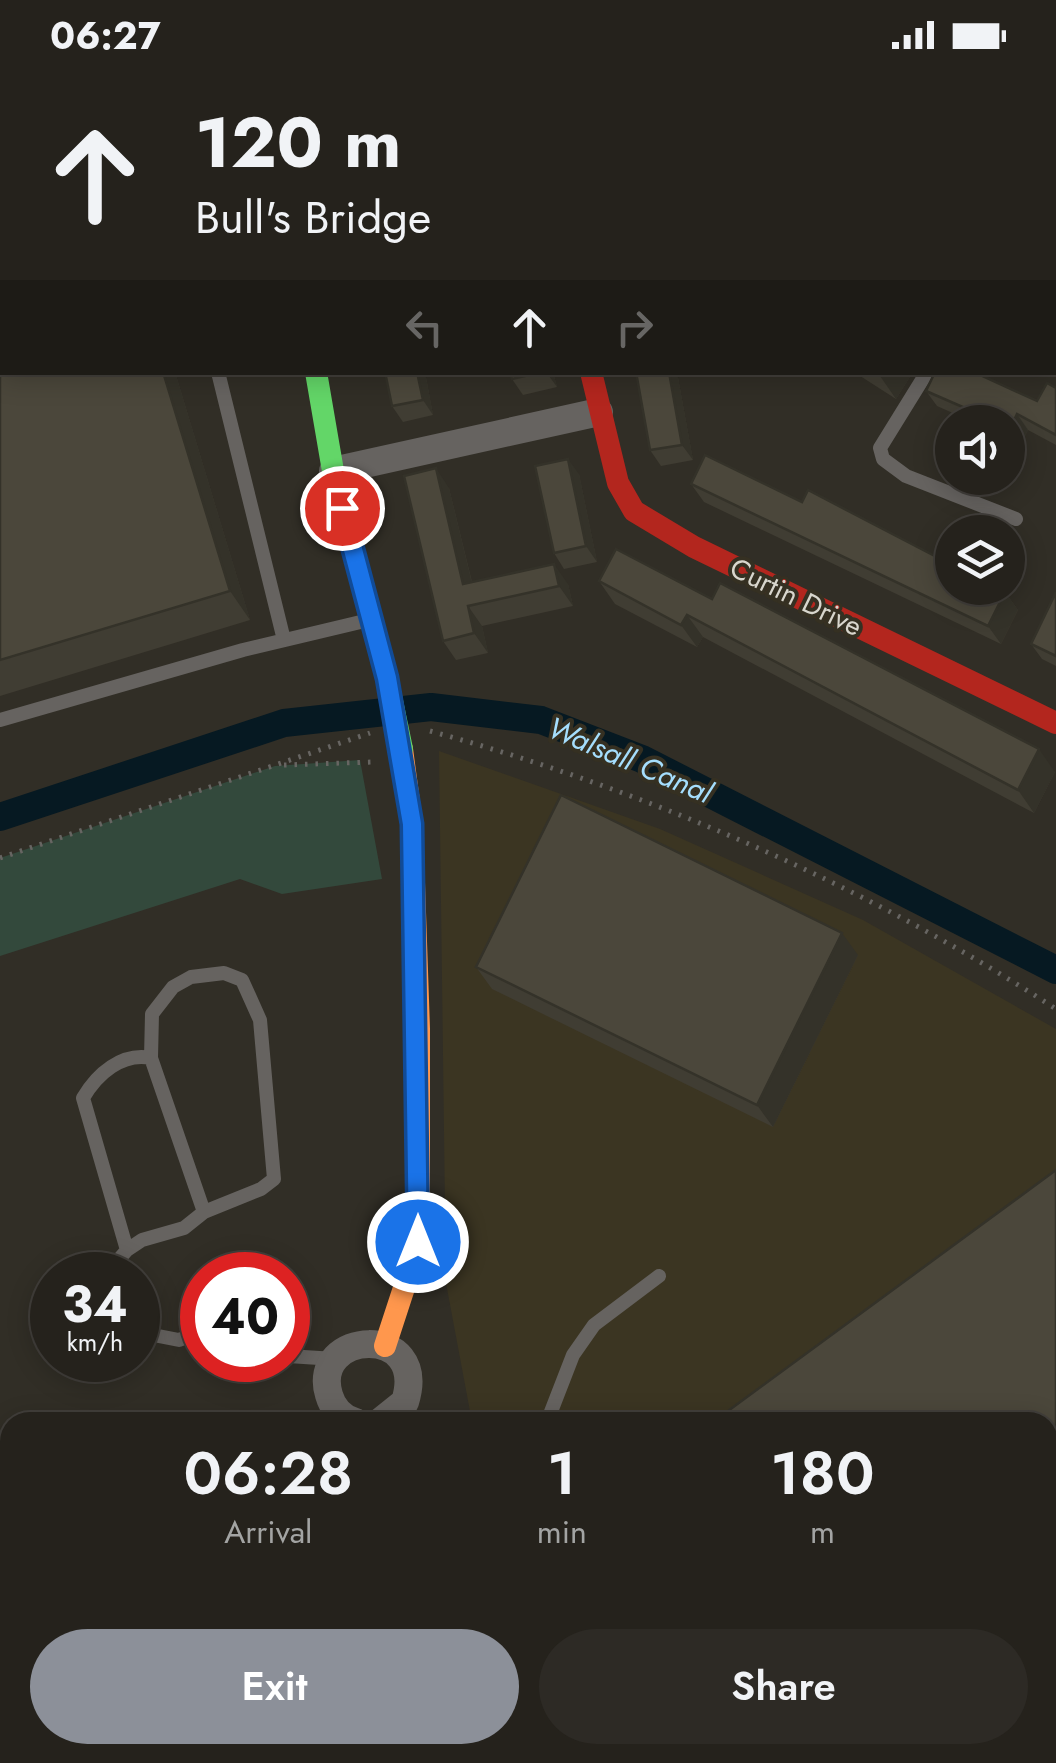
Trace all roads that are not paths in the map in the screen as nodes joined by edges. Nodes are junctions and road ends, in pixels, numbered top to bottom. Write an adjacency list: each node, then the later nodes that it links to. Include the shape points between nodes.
1 (219, 375): 9 (lane)
2 (317, 375): 6 (street)
3 (592, 375): 5 (street, Curtin Drive)
4 (925, 375): 7 (lane, via 880,448 883,460 906,476)
5 (599, 412): 6 (street); 11 (street, Curtin Drive, via 618,482 634,510 694,547)
6 (333, 471): 8 (street)
7 (1006, 515)
8 (370, 619): 9 (lane); 16 (street, bridge, via 412,824 418,992 418,1242)
9 (284, 640): 10 (lane)
10 (0, 720)
11 (1056, 723)
12 (151, 1058): 13 (lane); 13 (lane, via 152,1014 173,986 208,975 242,980 260,1020 274,1179); 14 (lane, via 127,1057 82,1098)
13 (204, 1212): 14 (lane, via 184,1228)
14 (127, 1250)
15 (660, 1276): 21 (lane, via 594,1326 573,1355)
16 (385, 1346): 18 (street, via 358,1344); 20 (street, via 404,1364)
17 (310, 1357): 18 (lane)
18 (335, 1359): 19 (street, via 327,1385)
19 (337, 1412)
20 (412, 1412)
21 (552, 1412)

